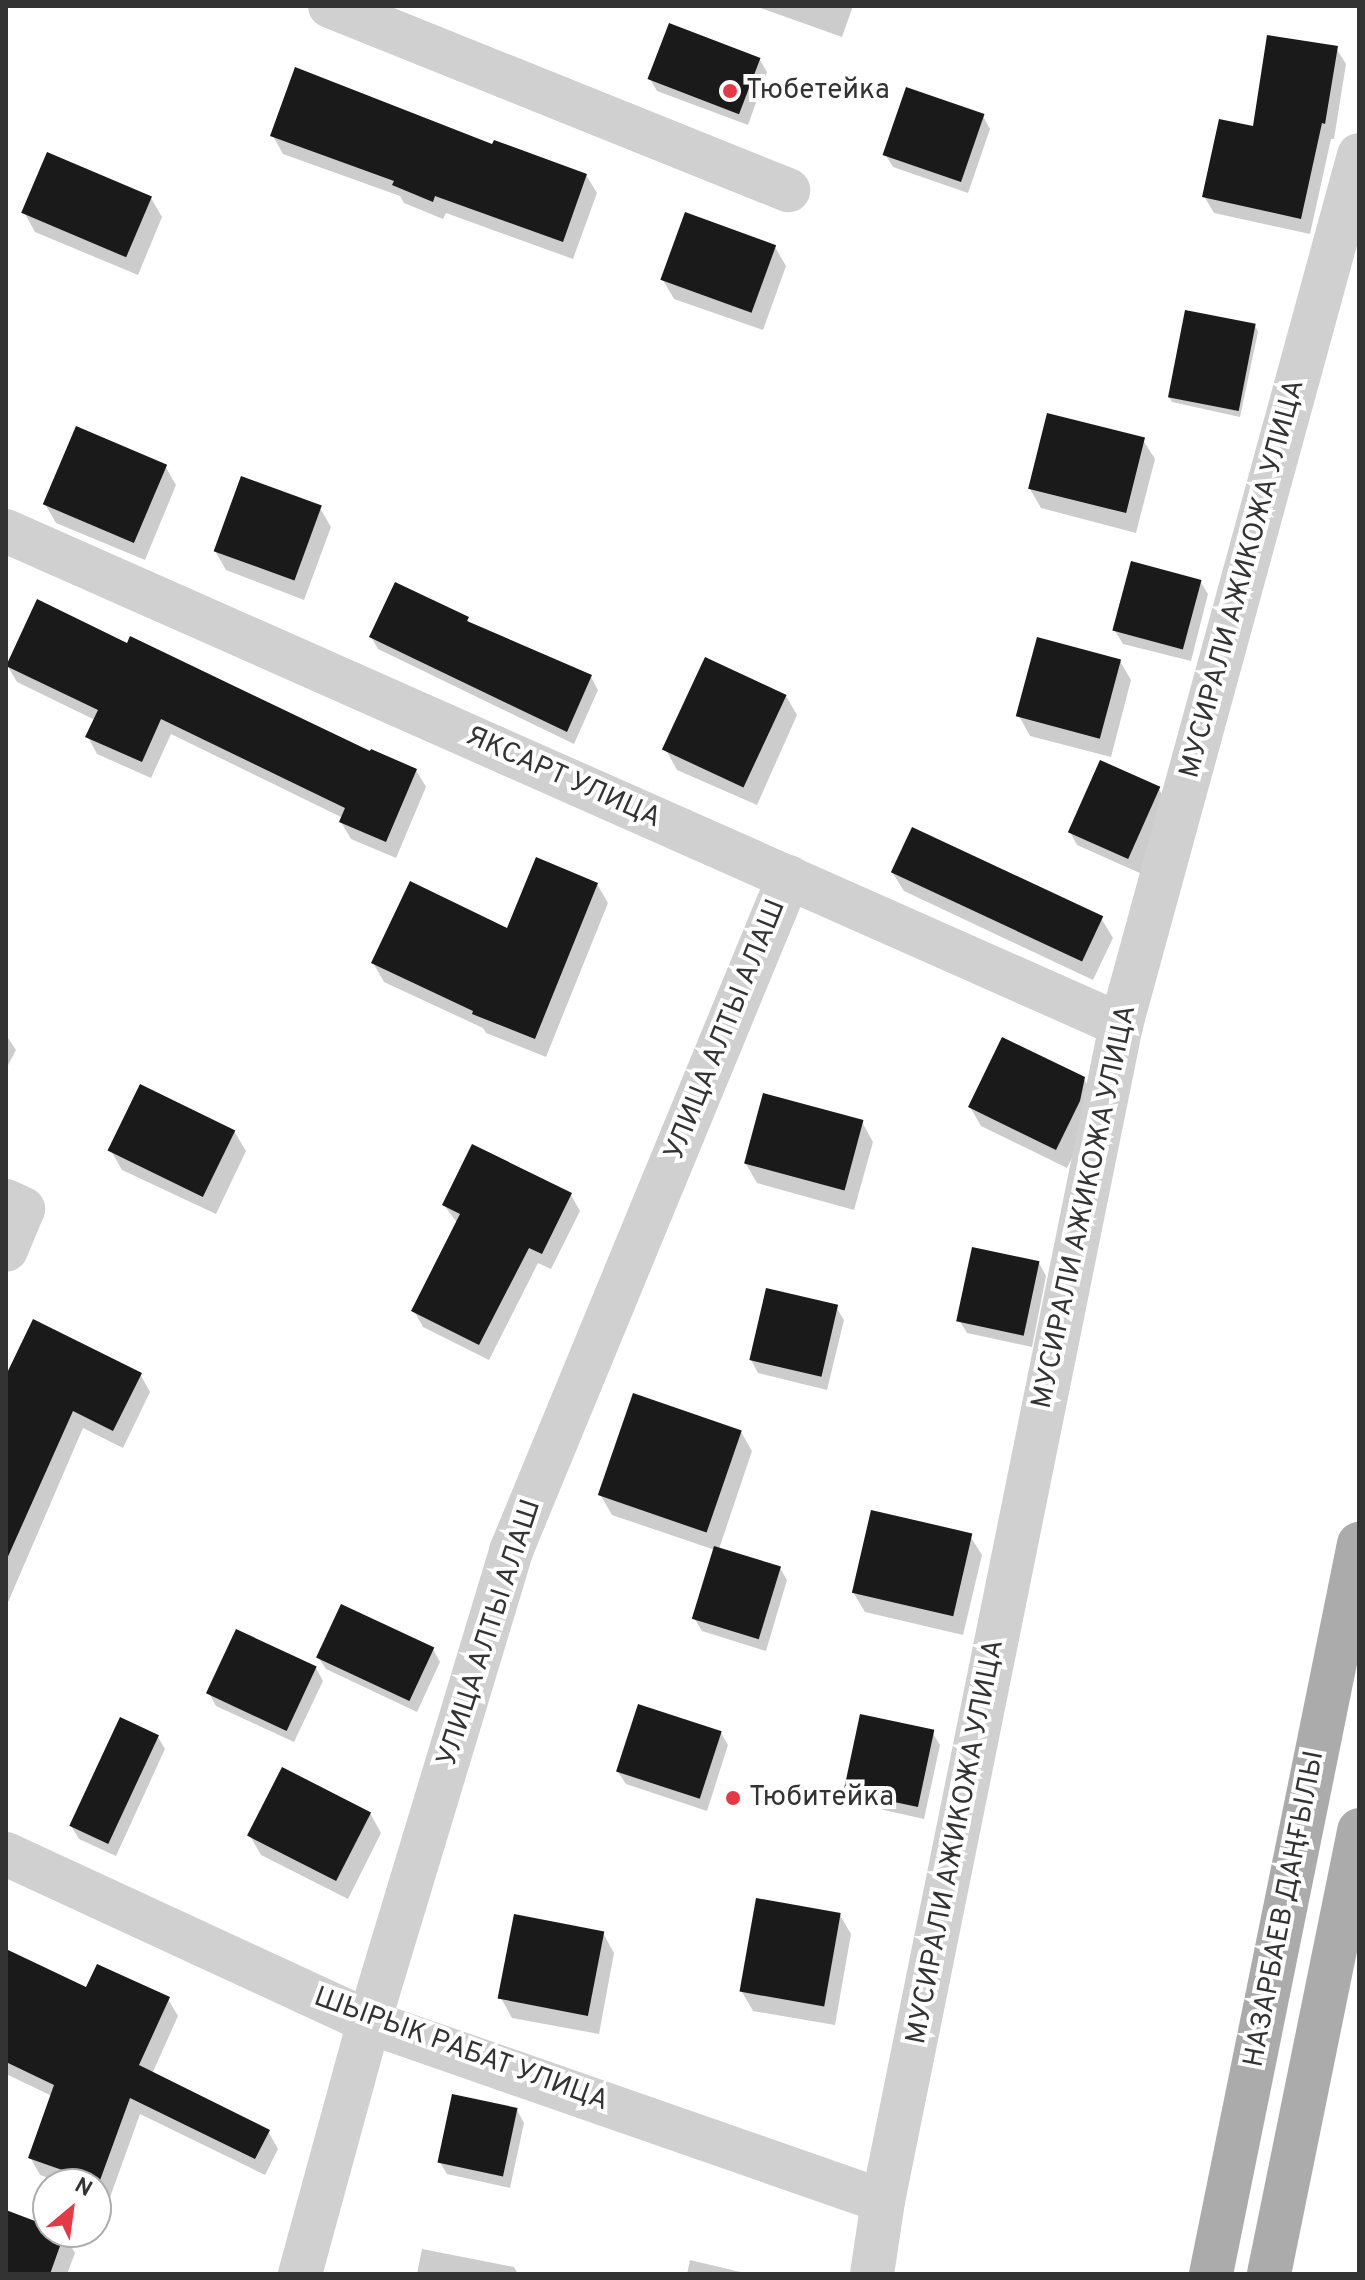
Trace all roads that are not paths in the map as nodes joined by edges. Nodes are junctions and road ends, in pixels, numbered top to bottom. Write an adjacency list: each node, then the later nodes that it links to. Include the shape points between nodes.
1 (330, 6): 3 (street)
2 (1359, 155): 6 (street, МУСИРАЛИ АЖИКОЖА УЛИЦА)
3 (788, 190)
4 (6, 531): 5 (street, ЯКСАРТ УЛИЦА)
5 (789, 877): 6 (street, ЯКСАРТ УЛИЦА); 12 (street, УЛИЦА АЛТЫ АЛАШ, via 511,1551)
6 (1121, 1025): 13 (street, МУСИРАЛИ АЖИКОЖА УЛИЦА)
7 (6, 1201): 8 (street, via 23,1209)
8 (6, 1250)
9 (1359, 1544): 16 (main road, НАЗАРБАЕВ ДАҢҒЫЛЫ)
10 (1359, 1830): 17 (main road, НАЗАРБАЕВ ДАҢҒЫЛЫ)
11 (6, 1854): 12 (street, ШЫРЫК РАБАТ УЛИЦА)
12 (369, 2022): 13 (street, ШЫРЫК РАБАТ УЛИЦА); 14 (street, УЛИЦА АЛТЫ АЛАШ)
13 (883, 2201): 15 (street, МУСИРАЛИ АЖИКОЖА УЛИЦА)
14 (300, 2274)
15 (872, 2274)
16 (1211, 2274)
17 (1269, 2274)

